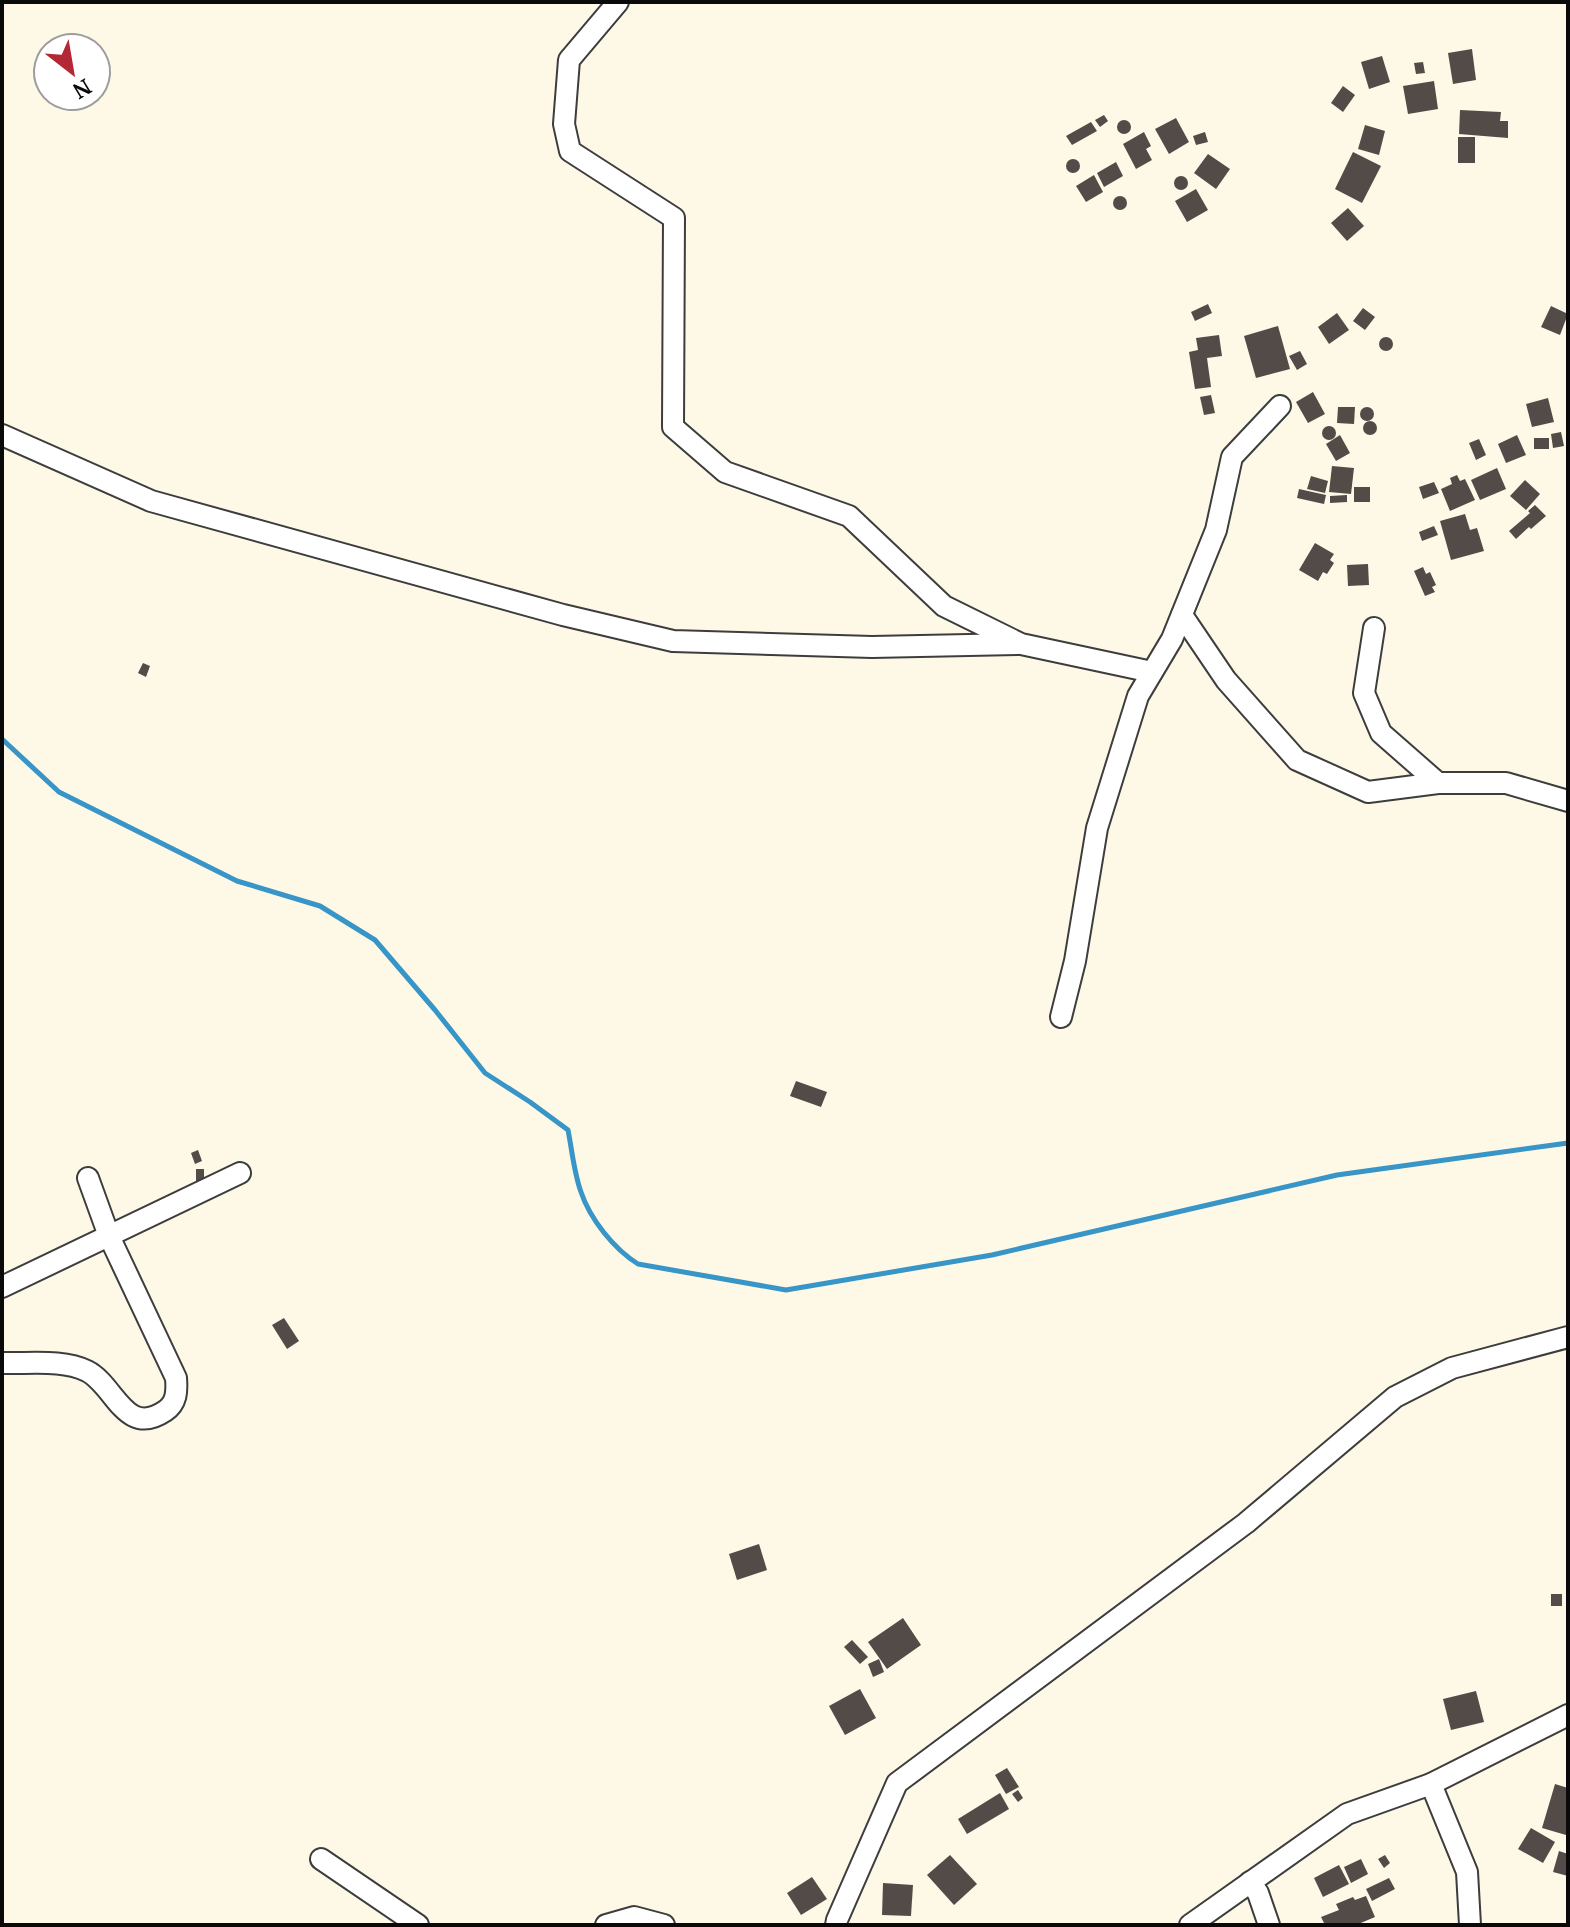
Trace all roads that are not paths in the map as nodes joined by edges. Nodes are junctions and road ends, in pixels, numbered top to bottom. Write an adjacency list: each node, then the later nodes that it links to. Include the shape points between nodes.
1 (618, 2): 6 (street, via 569,60 564,124 570,151 674,218 673,427 725,472 849,516 944,606)
2 (1280, 406): 4 (street, via 1232,457 1216,530)
3 (2, 435): 6 (street, via 151,501 673,641 872,647)
4 (1182, 615): 7 (street); 8 (street, via 1226,680 1297,760 1368,792)
5 (1374, 628): 8 (street, via 1364,693 1381,733)
6 (1021, 644): 7 (street)
7 (1152, 672): 10 (street, via 1138,696 1097,828)
8 (1438, 783): 9 (street, via 1506,783)
9 (1568, 801)
10 (1061, 1017)
11 (240, 1173): 13 (street)
12 (88, 1178): 13 (street)
13 (109, 1236): 14 (street); 16 (street, via 176,1378 170,1408 157,1416 133,1417 86,1371 68,1365)
14 (2, 1287)
15 (1568, 1337): 24 (street, via 1452,1368 1395,1397 1246,1523 897,1783)
16 (2, 1363)
17 (1568, 1715): 18 (street)
18 (1431, 1784): 20 (street, via 1347,1814); 27 (street, via 1467,1872)
19 (321, 1859): 21 (street)
20 (1250, 1882): 25 (street); 26 (street)
21 (418, 1925)
22 (606, 1925): 23 (street, via 634,1917)
23 (664, 1925)
24 (836, 1925)
25 (1190, 1925)
26 (1269, 1925)
27 (1470, 1925)

